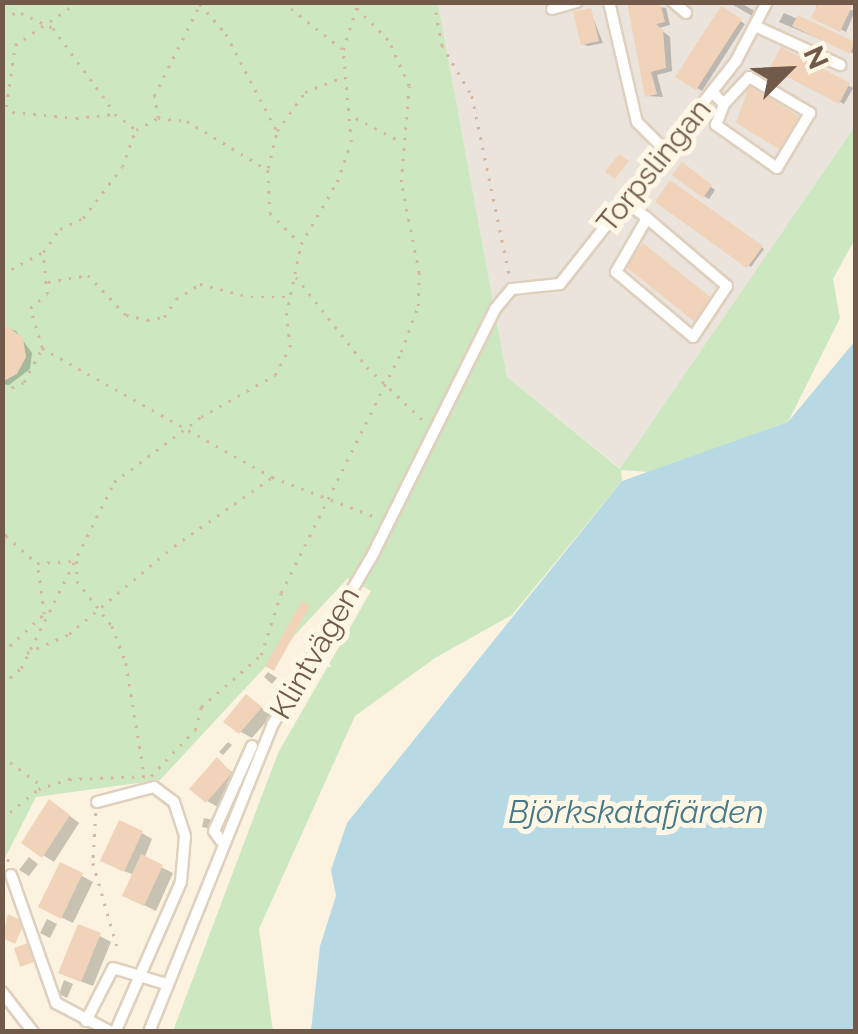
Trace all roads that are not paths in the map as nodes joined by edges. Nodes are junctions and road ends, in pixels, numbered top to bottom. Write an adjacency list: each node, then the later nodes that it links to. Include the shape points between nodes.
1 (578, 2): 5 (street)
2 (608, 2): 11 (street, via 638,122)
3 (673, 2): 6 (street)
4 (767, 2): 7 (street, Torpslingan)
5 (552, 9)
6 (686, 13)
7 (755, 26): 8 (street); 9 (street, Torpslingan)
8 (840, 65)
9 (712, 92): 10 (street); 11 (street, Torpslingan)
10 (724, 104): 10 (street, via 749,77 810,112 777,168 716,125)
11 (666, 151): 12 (street, Torpslingan)
12 (626, 202): 13 (street); 14 (street, Torpslingan, via 560,284)
13 (647, 218): 13 (street, via 727,286 692,337 616,272)
14 (512, 289): 17 (street, Klintvägen, via 495,309 389,523 273,724)
15 (252, 746): 17 (street, via 214,831)
16 (97, 802): 19 (street, via 154,788 174,802 184,836 180,882)
17 (221, 841): 20 (street, Klintvägen)
18 (10, 875): 22 (street, via 56,1003)
19 (141, 975): 20 (street); 22 (street, via 113,968); 24 (street)
20 (166, 984): 25 (street, Klintvägen)
21 (2, 992): 23 (street)
22 (86, 1021): 24 (street)
23 (33, 1032)
24 (113, 1032)
25 (149, 1032)

